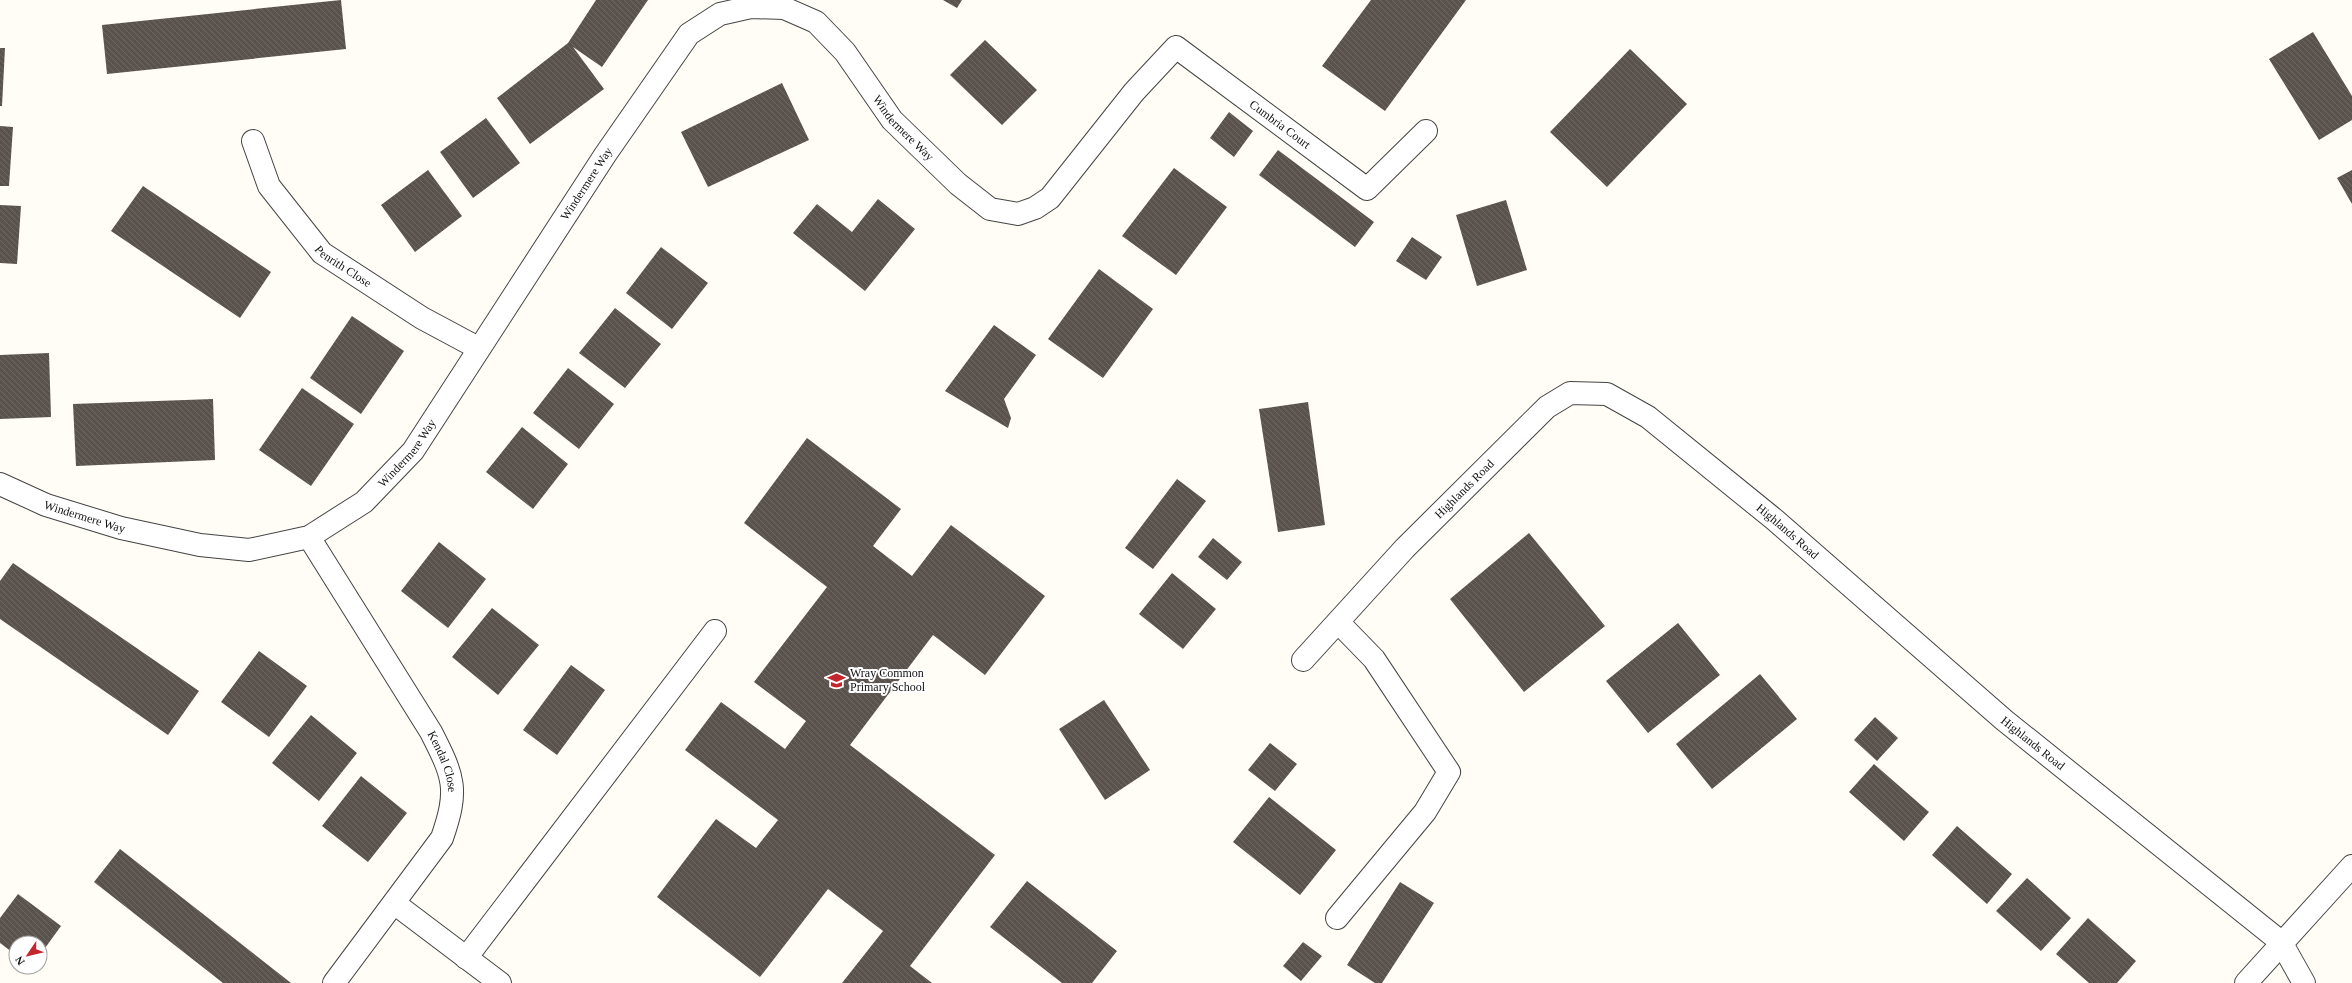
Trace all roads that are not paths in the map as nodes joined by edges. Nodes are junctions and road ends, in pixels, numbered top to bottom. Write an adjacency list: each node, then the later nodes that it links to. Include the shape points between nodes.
1 (1134, 92): 2 (street, Cumbria Court, via 1176,47 1367,189); 4 (street, Windermere Way, via 1050,198 1035,208 1018,214 990,209 958,184 892,120 845,52 816,22 784,8 751,7 720,14 689,34 605,155)
2 (1426, 131)
3 (253, 141): 4 (street, Penrith Close, via 269,186 322,253 422,318)
4 (478, 348): 6 (street, Windermere Way, via 453,392 413,451 364,502)
5 (0, 484): 6 (street, Windermere Way, via 46,505 122,528 200,545 249,550)
6 (309, 538): 11 (street, Kendal Close, via 431,732 447,765 453,792 452,810 442,838)
7 (1338, 622): 9 (street, Highlands Road); 12 (street, via 1374,659 1448,772 1425,812); 13 (street, Highlands Road, via 1405,548 1547,407 1570,393 1607,394 1648,417 1751,501 2004,720)
8 (715, 631): 14 (street)
9 (1303, 660)
10 (2352, 866): 13 (street)
11 (394, 903): 14 (street); 15 (street, Kendal Close)
12 (1338, 918)
13 (2281, 942): 17 (street); 18 (street)
14 (466, 958): 16 (street)
15 (334, 983)
16 (500, 983)
17 (2246, 983)
18 (2304, 983)

